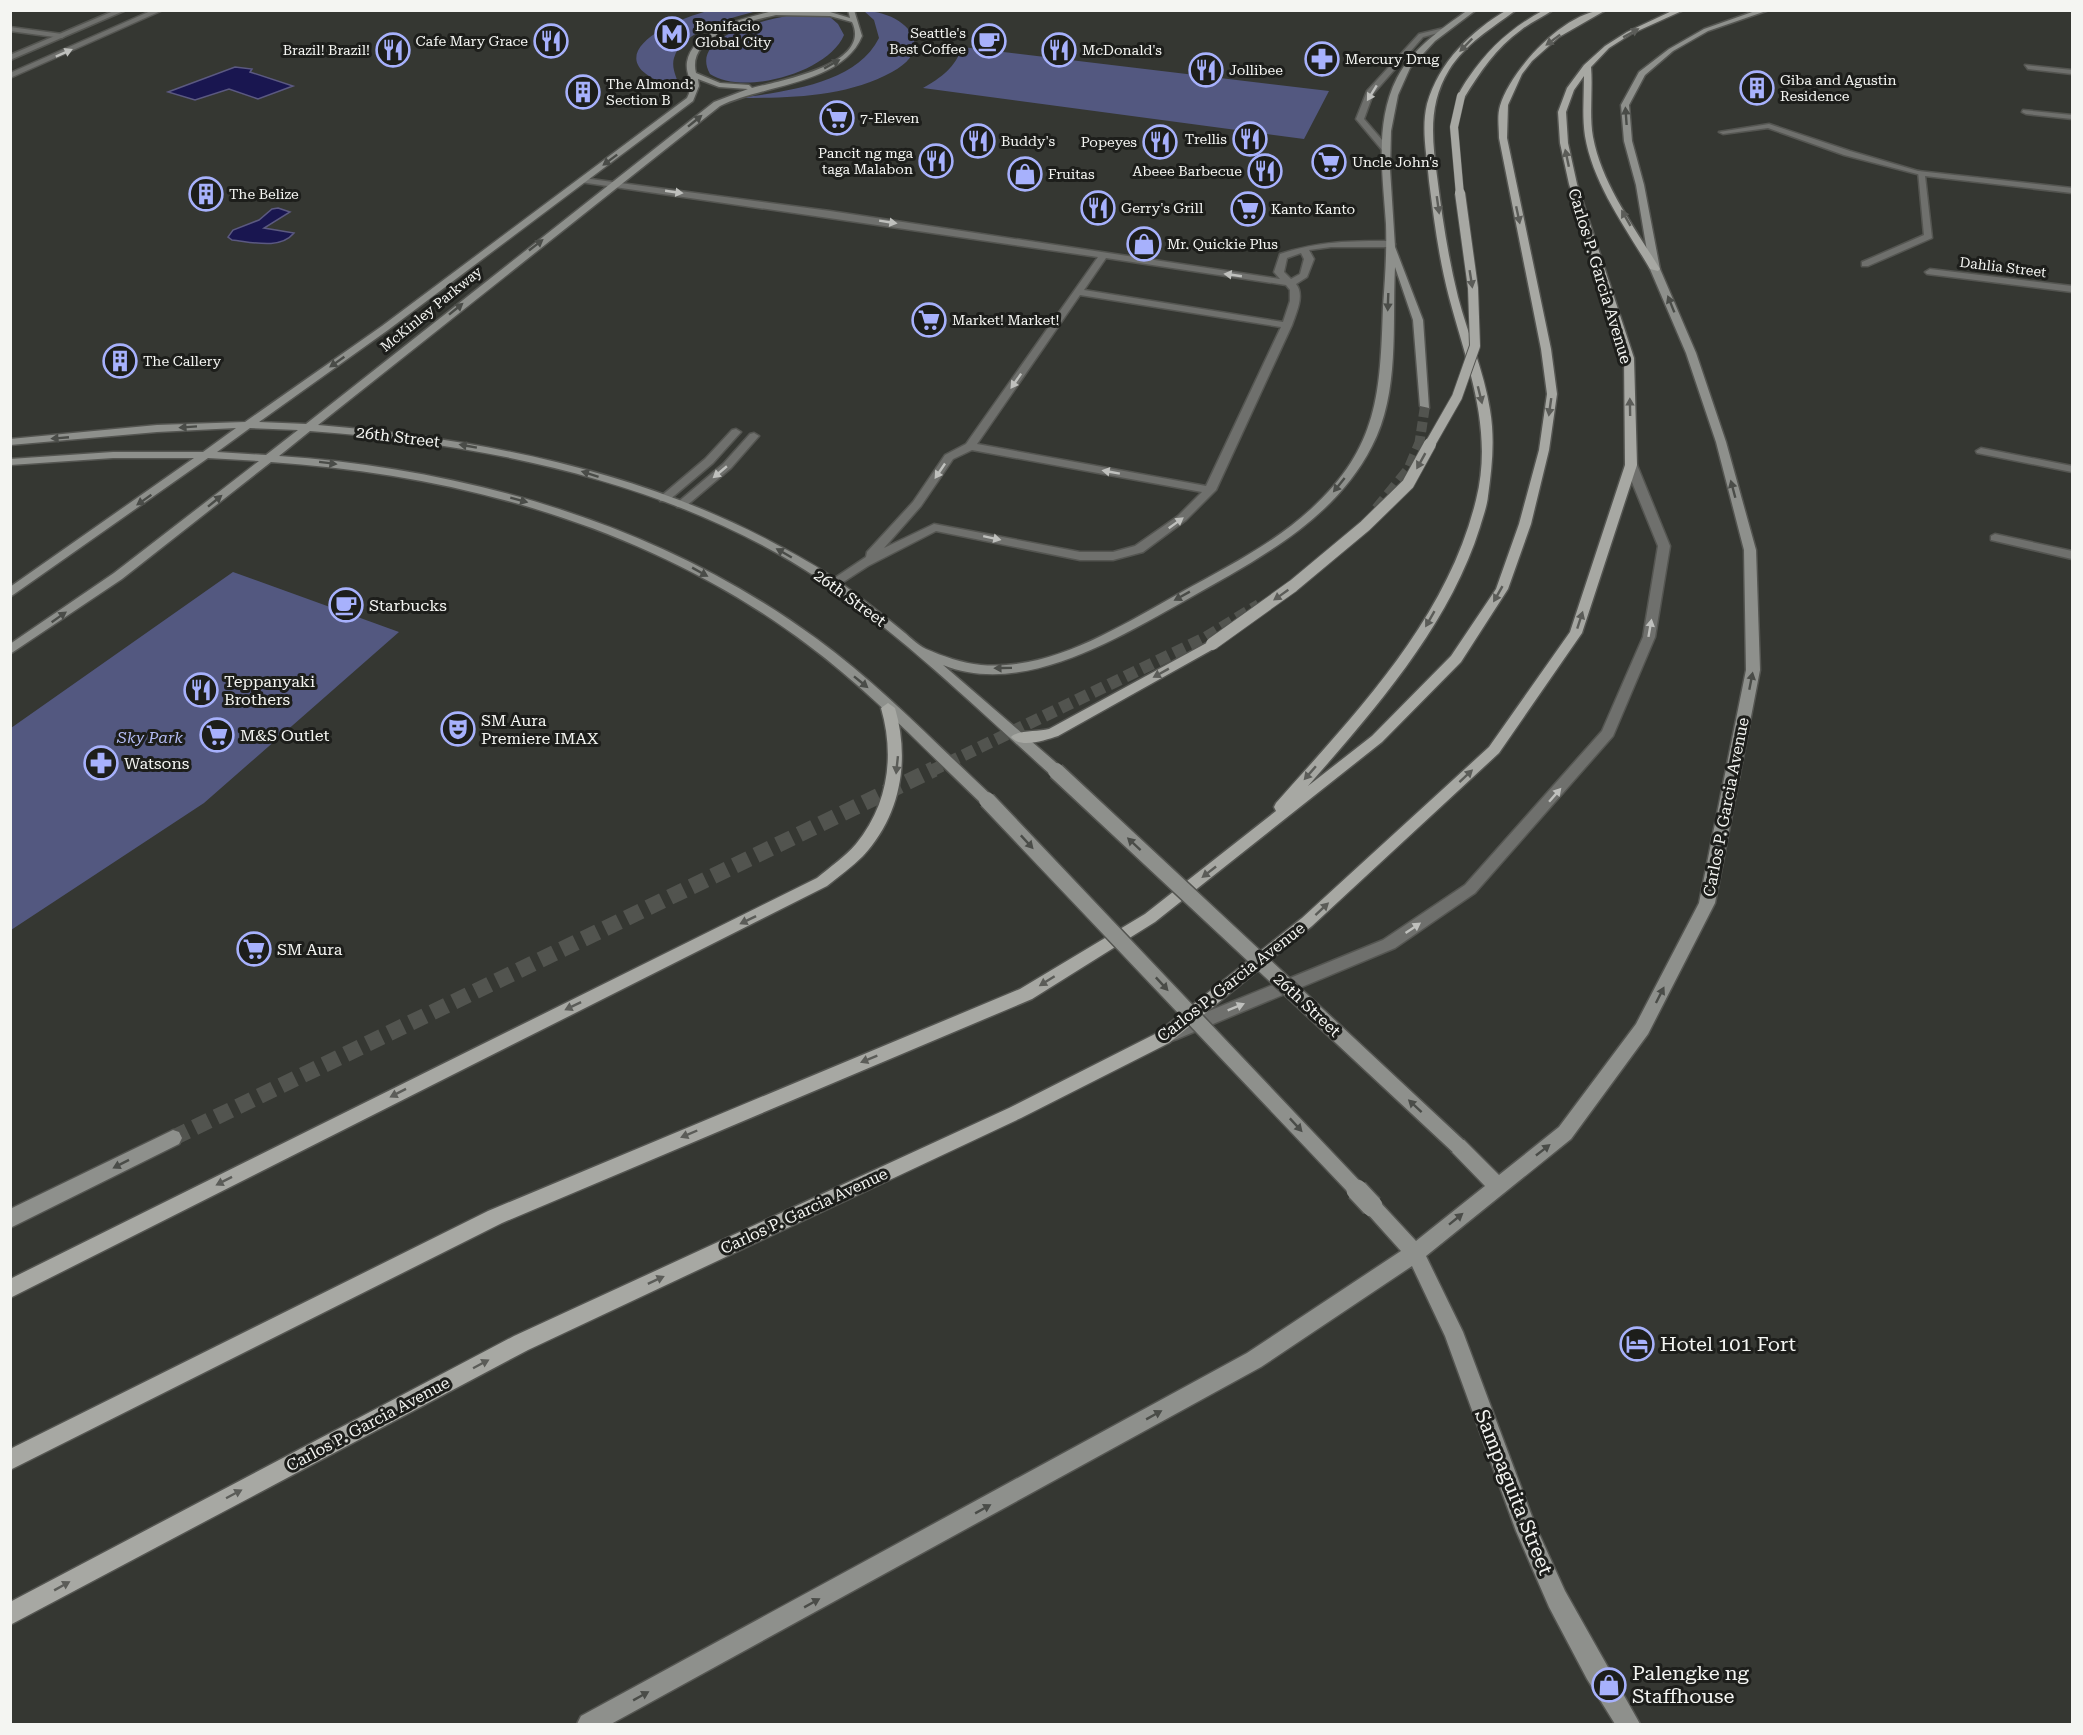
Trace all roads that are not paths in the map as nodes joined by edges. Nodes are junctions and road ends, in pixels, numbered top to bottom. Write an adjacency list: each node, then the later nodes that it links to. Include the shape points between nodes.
1 (123, 10): 15 (street)
2 (160, 10): 21 (street, one-way to 2)
3 (788, 10): 11 (main road, McKinley Parkway)
4 (851, 10): 12 (main road, McKinley Parkway)
5 (1473, 10): 14 (main road)
6 (1514, 10): 67 (main road, one-way to 67, via 1472,38 1450,62 1429,104 1428,124 1453,292 1482,402 1488,449 1482,505 1464,561 1420,635 1350,728)
7 (1550, 10): 66 (main road, one-way to 66, bridge, via 1505,36 1488,53 1461,96 1454,127 1456,165 1473,288 1475,346 1456,397 1408,484 1293,586 1212,644 1053,733)
8 (1603, 10): 67 (main road, one-way to 67, via 1530,57 1504,106 1505,149 1552,394 1544,450 1528,513 1502,589 1456,659 1385,731)
9 (1681, 10): 17 (main road, Carlos P. Garcia Avenue, one-way to 9, via 1629,33)
10 (1766, 10): 35 (main road, Carlos P. Garcia Avenue, one-way to 10, via 1628,141 1625,105 1642,74 1671,50 1706,30)
11 (778, 13): 12 (main road, via 830,14); 20 (main road, McKinley Parkway, via 737,24 707,38 692,56)
12 (855, 21): 22 (main road, McKinley Parkway, one-way to 12, via 820,71 847,55 859,38)
13 (10, 29): 15 (street)
14 (1444, 30): 26 (main road, via 1401,77 1389,107); 26 (street, one-way to 26, via 1421,35 1370,93 1360,119)
15 (62, 36): 16 (street)
16 (10, 58)
17 (1587, 67): 35 (main road, one-way to 17, via 1613,196 1591,145); 52 (main road, Carlos P. Garcia Avenue, one-way to 17, via 1629,358 1563,143 1562,112 1570,90)
18 (2028, 67): 19 (street)
19 (2073, 72)
20 (693, 74): 22 (main road, via 728,86); 28 (main road, McKinley Parkway, one-way to 28, via 696,82 690,99)
21 (10, 76)
22 (779, 84): 29 (main road, McKinley Parkway, one-way to 22, via 717,104)
23 (2026, 112): 24 (street)
24 (2073, 117)
25 (1723, 132): 27 (street, via 1769,126)
26 (1385, 148): 31 (main road)
27 (1921, 173): 30 (street); 34 (street, via 1929,236)
28 (583, 180): 29 (street); 42 (main road, McKinley Parkway, one-way to 42)
29 (616, 184): 33 (street, one-way to 33); 43 (main road, McKinley Parkway, one-way to 29)
30 (2073, 191)
31 (1391, 244): 32 (street, via 1330,244); 41 (main road, via 1418,320); 63 (main road, one-way to 63, via 1384,389 1376,428 1357,463 1318,512 1263,552 1114,636 1047,661 1007,669 961,666)
32 (1304, 250): 37 (street, via 1309,260 1304,275); 37 (street, via 1283,256 1279,272)
33 (1103, 256): 37 (street, one-way to 33); 39 (street)
34 (1865, 264)
35 (1655, 269): 70 (main road, Carlos P. Garcia Avenue, one-way to 35, via 1565,1133 1642,1029 1707,903 1753,670 1750,550 1721,442)
36 (1930, 272): 38 (street, Dahlia Street)
37 (1291, 283): 40 (street, via 1295,301)
38 (2073, 289)
39 (1078, 292): 40 (street); 47 (street, one-way to 47)
40 (1287, 325): 54 (street)
41 (1425, 406)
42 (247, 425): 43 (main road, 26th Street); 46 (main road, 26th Street, one-way to 46); 49 (main road, McKinley Parkway)
43 (305, 428): 50 (main road, McKinley Parkway); 55 (main road, 26th Street, one-way to 43, via 578,470 469,446)
44 (736, 432): 55 (street, via 709,461)
45 (754, 436): 56 (street, one-way to 56, via 727,466)
46 (10, 442)
47 (970, 446): 54 (street, one-way to 47); 57 (street, one-way to 57, via 949,458)
48 (1981, 451): 53 (street)
49 (208, 453): 50 (main road); 51 (main road); 62 (main road, McKinley Parkway, one-way to 62)
50 (270, 458): 64 (main road, McKinley Parkway, one-way to 50, via 118,576); 65 (main road, one-way to 65, via 399,473 473,488 615,532 746,597 809,640)
51 (10, 462)
52 (1631, 465): 68 (main road, Carlos P. Garcia Avenue, one-way to 52, via 1307,922 1494,750 1576,633); 68 (street, one-way to 52, via 1389,944 1470,889 1608,733 1648,638 1664,546)
53 (2073, 469)
54 (1210, 490): 57 (street, one-way to 54, via 1080,556 1113,556 1140,549 1182,518)
55 (663, 499): 56 (main road, 26th Street)
56 (681, 505): 61 (main road, 26th Street, one-way to 56, via 768,544)
57 (926, 515): 60 (street); 60 (street)
58 (1995, 538): 59 (street)
59 (2073, 555)
60 (864, 563): 61 (street)
61 (834, 584): 63 (main road, 26th Street)
62 (10, 593)
63 (916, 648): 66 (main road, 26th Street)
64 (10, 650)
65 (888, 708): 72 (main road, one-way to 72, bridge, via 987,800); 73 (main road, one-way to 73, via 895,727 898,761 887,804 861,847 822,882)
66 (1017, 737): 70 (main road, 26th Street, one-way to 66, bridge)
67 (1255, 836): 74 (main road, one-way to 74, via 1150,918 1026,994 495,1217)
68 (1162, 1038): 75 (main road, Carlos P. Garcia Avenue, one-way to 68, via 521,1343 1015,1113)
69 (173, 1138): 71 (main road, one-way to 71)
70 (1497, 1185): 72 (main road, Carlos P. Garcia Avenue, one-way to 70)
71 (10, 1220)
72 (1415, 1253): 76 (main road, Carlos P. Garcia Avenue, one-way to 72, via 1254,1360); 77 (main road, Sampaguita Street, via 1453,1332 1527,1531 1557,1599)
73 (10, 1289)
74 (10, 1460)
75 (10, 1614)
76 (590, 1725)
77 (1628, 1725)

